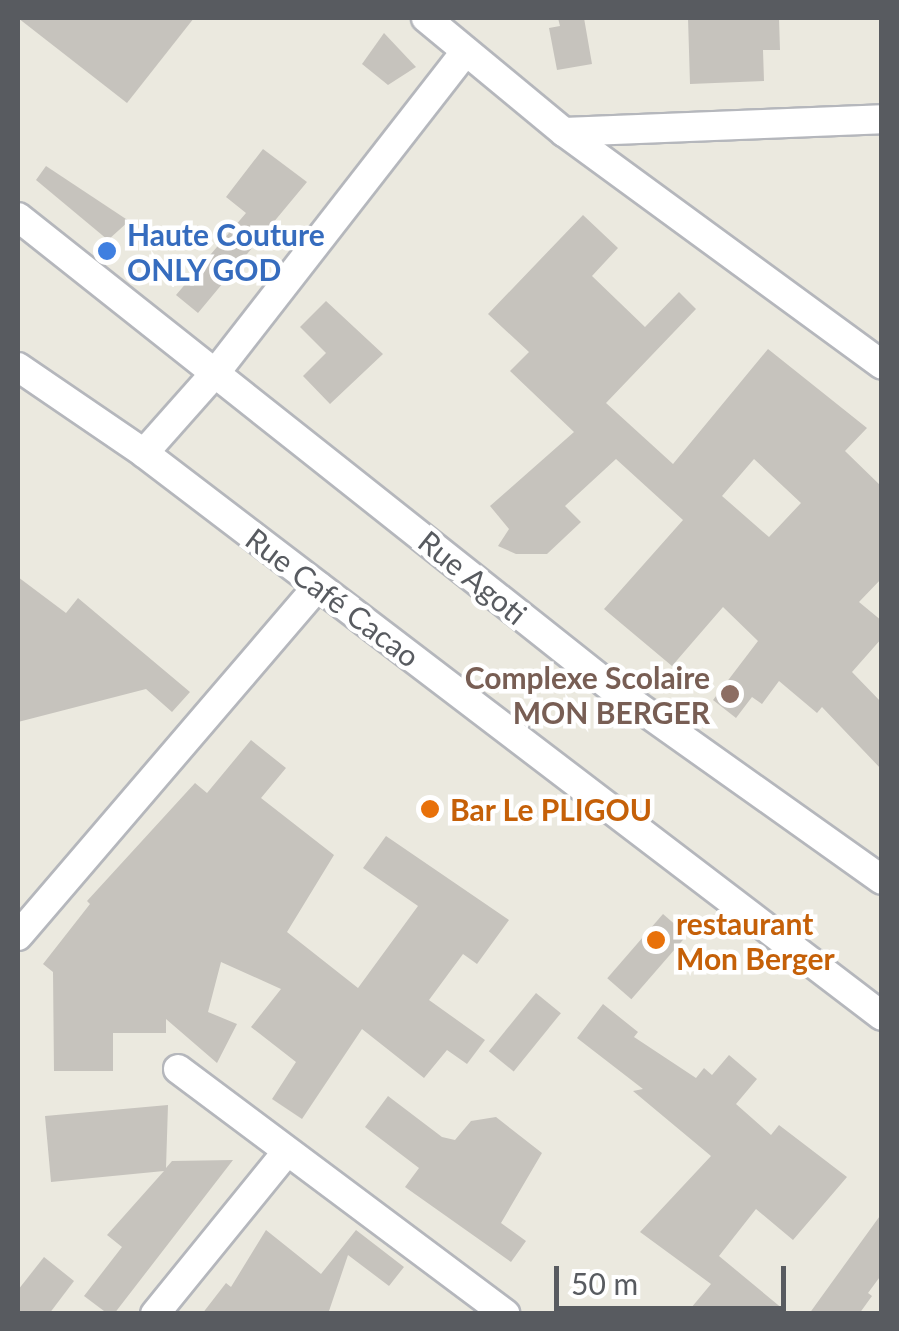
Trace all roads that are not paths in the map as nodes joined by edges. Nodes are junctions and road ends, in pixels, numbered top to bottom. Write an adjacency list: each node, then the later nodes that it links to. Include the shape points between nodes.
1 (426, 18): 2 (street)
2 (465, 52): 4 (street); 8 (street)
3 (882, 119): 4 (street)
4 (564, 132): 6 (street)
5 (18, 217): 8 (street, Rue Agoti)
6 (882, 365)
7 (18, 366): 9 (street, Rue Café Cacao)
8 (216, 372): 9 (street); 11 (street, Rue Agoti, via 612,688)
9 (144, 453): 10 (street, Rue Café Cacao)
10 (318, 586): 12 (street); 13 (street, Rue Café Cacao)
11 (882, 880)
12 (18, 936)
13 (882, 1016)
14 (178, 1069): 15 (street)
15 (284, 1155): 16 (street); 17 (street)
16 (155, 1314)
17 (506, 1314)

